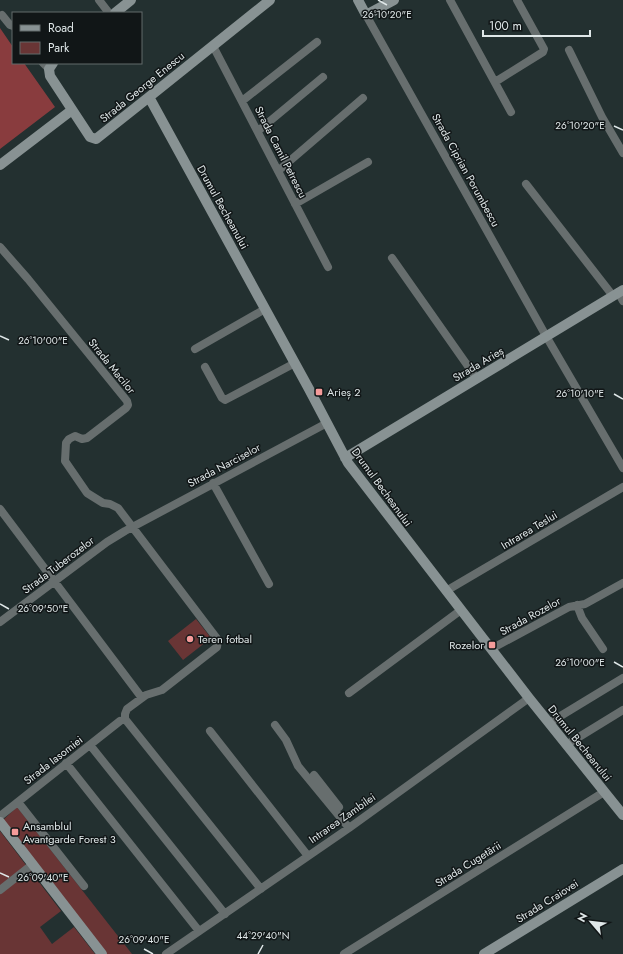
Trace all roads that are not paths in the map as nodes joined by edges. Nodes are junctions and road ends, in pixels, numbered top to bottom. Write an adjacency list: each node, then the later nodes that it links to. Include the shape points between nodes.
1 (99, 0): 8 (street)
2 (132, 0): 9 (street)
3 (270, 0): 14 (street, Strada George Enescu)
4 (358, 0): 11 (street)
5 (394, 0): 11 (street)
6 (450, 0): 18 (street)
7 (517, 0): 18 (street, via 544,49)
8 (109, 12)
9 (116, 12)
10 (2, 15): 12 (street)
11 (366, 15): 36 (street, Strada Ciprian Porumbescu)
12 (12, 26)
13 (317, 42): 21 (street)
14 (213, 46): 19 (street, Strada George Enescu); 21 (street, Strada Camil Petrescu)
15 (569, 50): 25 (street)
16 (48, 65): 22 (street, Strada George Enescu, via 50,76)
17 (323, 77): 24 (street)
18 (495, 82): 23 (street)
19 (149, 97): 22 (street, Strada George Enescu, via 96,139 90,137); 35 (street, Drumul Becheanului)
20 (363, 98): 28 (street)
21 (242, 101): 24 (street, Strada Camil Petrescu)
22 (72, 110): 27 (street)
23 (511, 112)
24 (258, 131): 28 (street, Strada Camil Petrescu)
25 (623, 153)
26 (368, 162): 30 (street)
27 (0, 165)
28 (278, 170): 30 (street, Strada Camil Petrescu)
29 (526, 184): 34 (street)
30 (295, 204): 33 (street, Strada Camil Petrescu)
31 (0, 247): 47 (street, Strada Macilor, via 127,401 126,408 87,438 76,436 69,439 66,443 65,461 87,493 103,504 118,508)
32 (392, 258): 40 (street)
33 (328, 267)
34 (619, 295): 36 (street, Strada Arieș)
35 (265, 309): 37 (street); 38 (street, Drumul Becheanului)
36 (546, 336): 40 (street, Strada Arieș); 43 (street, Strada Ciprian Porumbescu)
37 (195, 349)
38 (295, 363): 39 (street, via 224,400); 41 (street, Drumul Becheanului)
39 (205, 367)
40 (477, 379): 42 (street, Strada Arieș)
41 (327, 424): 42 (street, Drumul Becheanului); 44 (street, Strada Narciselor)
42 (345, 458): 51 (street, Drumul Becheanului)
43 (623, 468)
44 (213, 483): 47 (street, Strada Narciselor); 50 (street)
45 (623, 487): 51 (street, Intrarea Teslui)
46 (0, 509): 48 (street)
47 (132, 528): 48 (street, Strada Tuberozelor, via 107,542); 59 (street, Strada Iasomiei, via 219,643 162,690)
48 (54, 581): 54 (street, Strada Tuberozelor); 59 (street)
49 (623, 583): 52 (street, Strada Rozelor, via 585,604)
50 (269, 584)
51 (446, 591): 53 (street, Drumul Becheanului)
52 (578, 605): 55 (street, Strada Rozelor, via 569,607); 56 (street, via 582,618)
53 (461, 610): 55 (street, Drumul Becheanului); 58 (street)
54 (1, 619)
55 (491, 649): 60 (street, Drumul Becheanului)
56 (603, 649)
57 (623, 678): 63 (street)
58 (349, 693)
59 (142, 698): 62 (street, Strada Iasomiei, via 127,709)
60 (529, 698): 63 (street, Drumul Becheanului); 74 (street, Intrarea Zambilei)
61 (623, 710): 67 (street)
62 (123, 720): 66 (street, Strada Iasomiei); 79 (street)
63 (549, 722): 67 (street, Drumul Becheanului)
64 (275, 725): 74 (street, via 286,740 298,766)
65 (210, 731): 75 (street)
66 (90, 745): 68 (street, Strada Iasomiei); 81 (street)
67 (566, 745): 70 (street, Drumul Becheanului)
68 (66, 763): 71 (street, Strada Iasomiei); 82 (street)
69 (314, 775): 74 (street)
70 (604, 792): 72 (street, Drumul Becheanului); 85 (street, Strada Cugetării)
71 (18, 802): 73 (street, Strada Iasomiei); 78 (street)
72 (623, 815)
73 (0, 821): 76 (street)
74 (351, 826): 75 (street, Intrarea Zambilei)
75 (308, 856): 79 (street, Intrarea Zambilei)
76 (33, 864): 80 (street); 83 (street)
77 (623, 869): 86 (street, Strada Craiovei)
78 (84, 886)
79 (261, 889): 81 (street, Intrarea Zambilei)
80 (0, 890)
81 (225, 914): 82 (street, Intrarea Zambilei)
82 (199, 931): 84 (street, Intrarea Zambilei)
83 (102, 954)
84 (166, 954)
85 (344, 954)
86 (484, 954)

